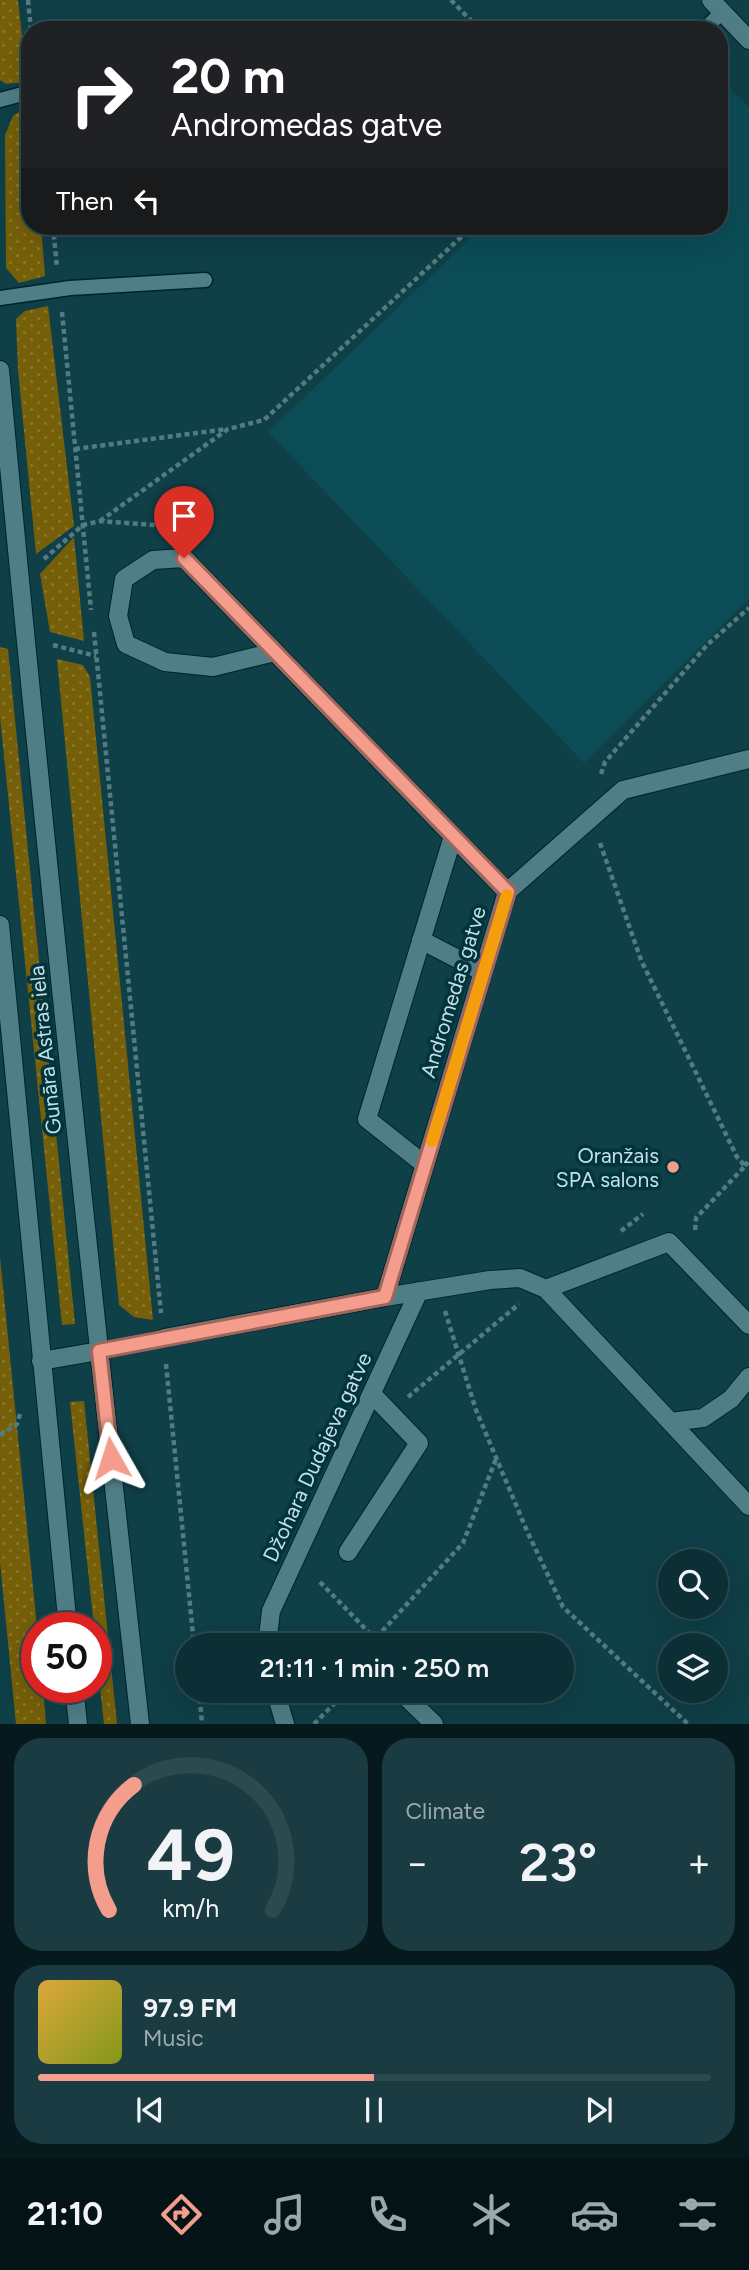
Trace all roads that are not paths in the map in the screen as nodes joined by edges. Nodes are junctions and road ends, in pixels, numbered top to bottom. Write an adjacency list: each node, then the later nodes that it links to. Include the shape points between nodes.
1 (717, 6): 2 (street)
2 (749, 40)
3 (21, 94): 4 (lane)
4 (0, 100)
5 (205, 280): 6 (lane, via 60,289)
6 (0, 298)
7 (0, 370): 22 (street, Gunāra Astras iela)
8 (275, 652): 8 (street, via 184,558 153,560 124,579 118,616 125,644 165,662 213,667); 10 (street)
9 (749, 759): 11 (street, Andromedas gatve, via 623,790)
10 (453, 836): 11 (street); 13 (street)
11 (508, 892): 14 (street, Andromedas gatve)
12 (0, 925): 15 (street, Gunāra Astras iela)
13 (421, 940): 14 (street); 16 (street, via 367,1119)
14 (483, 972): 16 (street, Andromedas gatve)
15 (3, 993): 23 (street, Gunāra Astras iela)
16 (425, 1165): 19 (street, Andromedas gatve)
17 (546, 1289): 18 (street, via 520,1278); 20 (street, via 669,1242); 26 (street)
18 (419, 1291): 19 (street); 25 (street, Džohara Dudajeva gatve)
19 (385, 1297): 21 (street)
20 (749, 1325)
21 (164, 1338): 22 (lane)
22 (99, 1351): 23 (street); 37 (street, Gunāra Astras iela)
23 (41, 1361): 29 (street, Gunāra Astras iela)
24 (749, 1377): 26 (street, via 731,1399 703,1418)
25 (372, 1394): 28 (street, via 419,1443); 30 (street, Džohara Dudajeva gatve, via 271,1611)
26 (670, 1422): 27 (street)
27 (749, 1506)
28 (348, 1552)
29 (66, 1612)
30 (268, 1633)
31 (72, 1703): 35 (lane)
32 (76, 1703): 36 (street)
33 (279, 1703): 38 (street)
34 (412, 1703): 39 (street)
35 (67, 1724)
36 (78, 1724)
37 (141, 1724)
38 (285, 1724)
39 (433, 1724)

